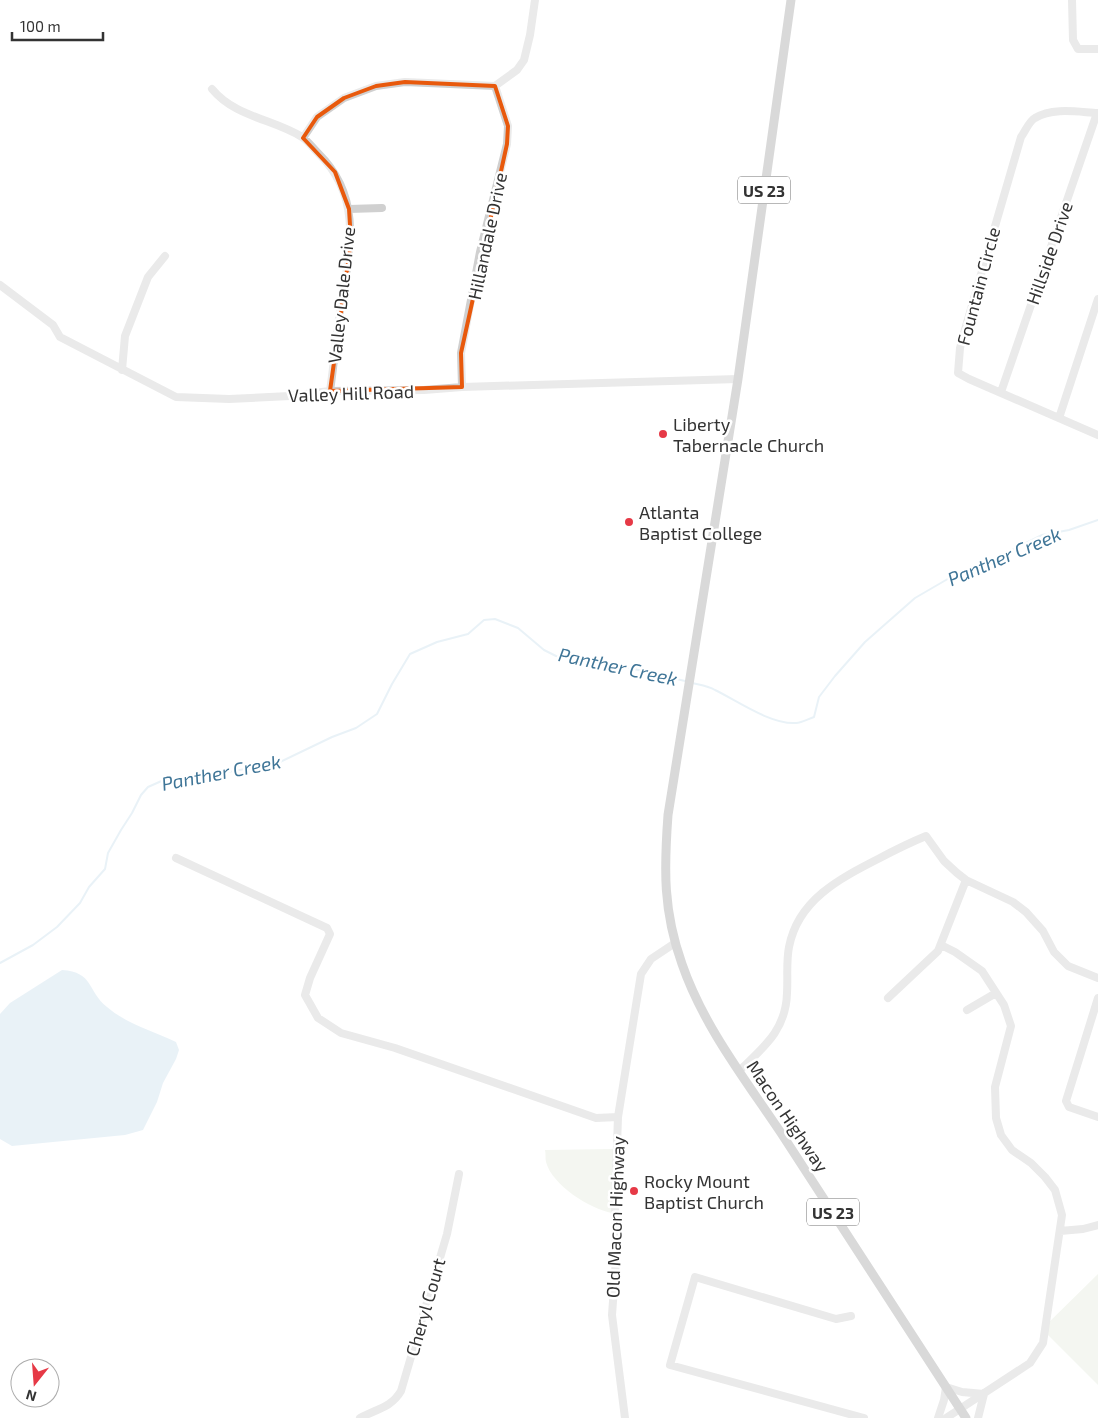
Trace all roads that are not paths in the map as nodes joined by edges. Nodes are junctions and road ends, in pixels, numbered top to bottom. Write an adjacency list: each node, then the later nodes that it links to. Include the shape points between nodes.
1 (535, 0): 5 (street, via 524,60 517,70)
2 (791, 0): 15 (main road, US 23)
3 (1072, 0): 4 (street, via 1072,40 1075,46 1078,49)
4 (1098, 49)
5 (495, 86): 8 (street, via 405,82 376,86 344,98 317,117); 16 (street, Hillandale Drive, via 508,126 507,144 480,252 461,353)
6 (212, 89): 8 (street, Valley Dale Drive, via 221,100 240,111)
7 (1097, 113): 18 (street, Hillside Drive); 18 (street, Fountain Circle, via 1072,110 1048,113 1033,118 1021,137 958,364 958,373)
8 (303, 138): 10 (street, Valley Dale Drive, via 335,172)
9 (382, 208): 10 (street)
10 (349, 209): 17 (street, Valley Dale Drive, via 351,241)
11 (165, 256): 14 (street, via 148,277 125,336)
12 (0, 285): 14 (street, Valley Hill Road, via 53,325 60,337)
13 (1098, 299): 19 (street)
14 (122, 370): 17 (street, Valley Hill Road, via 176,397 229,399)
15 (738, 379): 16 (street, Valley Hill Road); 23 (main road, US 23, via 668,814 665,886)
16 (462, 387): 17 (street, Valley Hill Road)
17 (330, 391)
18 (1001, 392): 19 (street, Fountain Circle)
19 (1059, 418): 20 (street, Fountain Circle)
20 (1098, 435)
21 (176, 858): 32 (street, via 327,928 330,934 310,978 306,995 318,1018 341,1033 396,1048 596,1118)
22 (966, 880): 24 (street); 25 (street, via 1013,902 1043,931 1054,952 1068,966); 30 (street, via 944,860 926,836 843,877 814,900 794,930 789,946 786,1010 779,1026 765,1046)
23 (676, 943): 30 (main road, Macon Highway / US 23, via 686,977 700,1006); 32 (street, Old Macon Highway, via 651,959 640,974)
24 (941, 945): 26 (street, via 982,971); 27 (street)
25 (1098, 978)
26 (996, 993): 29 (street); 35 (street, via 1011,1026 995,1086 998,1126 1012,1150 1045,1176 1055,1190 1062,1215)
27 (888, 998)
28 (1098, 998): 31 (street, via 1066,1101 1068,1107)
29 (968, 1010)
30 (739, 1071): 37 (main road, Macon Highway / US 23)
31 (1098, 1116)
32 (618, 1117): 41 (street, Old Macon Highway, via 612,1315)
33 (459, 1174): 40 (street, Cheryl Court, via 447,1234 401,1391 389,1405)
34 (1098, 1225): 35 (street, via 1083,1230)
35 (1060, 1230): 38 (street, via 1043,1344 1030,1363)
36 (851, 1316): 42 (street, via 836,1319 695,1277 670,1365)
37 (946, 1387): 38 (street); 39 (main road, Macon Highway / US 23); 43 (street)
38 (984, 1394): 39 (street); 46 (street)
39 (961, 1410): 44 (street); 45 (main road, Macon Highway / US 23)
40 (360, 1418)
41 (626, 1418)
42 (864, 1418)
43 (938, 1418)
44 (946, 1418)
45 (966, 1418)
46 (978, 1418)

